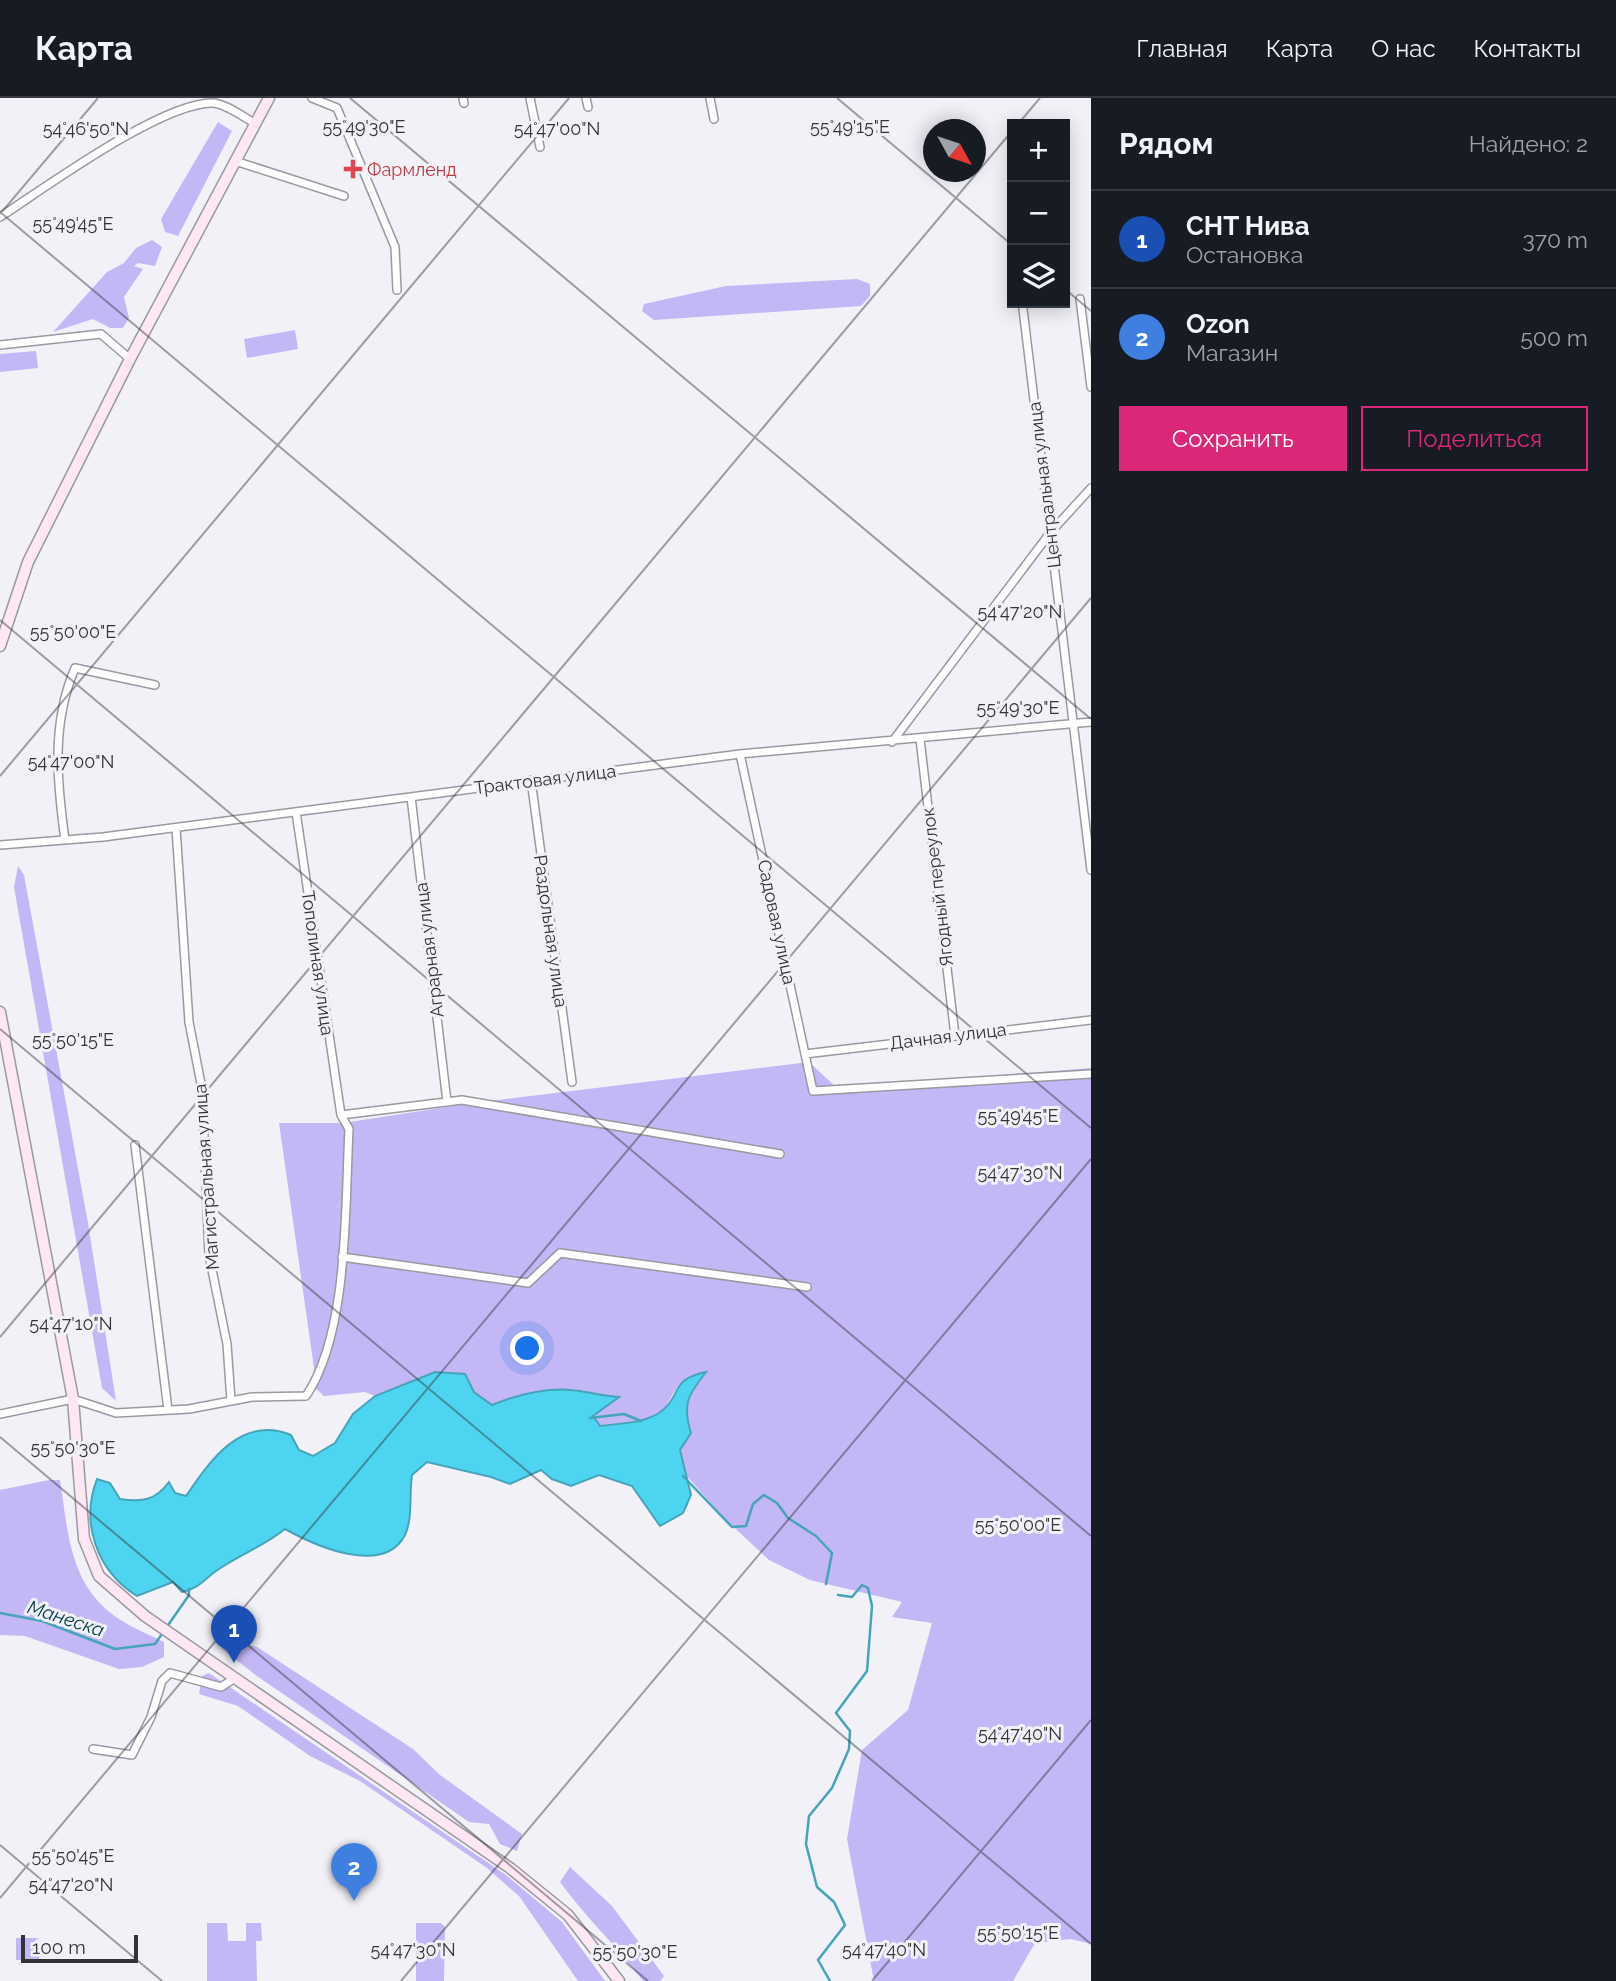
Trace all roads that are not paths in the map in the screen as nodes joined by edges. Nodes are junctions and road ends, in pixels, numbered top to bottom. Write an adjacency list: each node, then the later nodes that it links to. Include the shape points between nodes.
1 (269, 98): 8 (main road)
2 (312, 98): 13 (street, via 337,108 395,247)
3 (530, 98): 9 (street)
4 (586, 98): 6 (street)
5 (710, 98): 7 (street)
6 (588, 107)
7 (714, 120)
8 (255, 123): 10 (main road); 12 (street, via 216,102 190,105 112,144)
9 (540, 147)
10 (235, 161): 11 (street); 17 (main road)
11 (344, 196)
12 (0, 217)
13 (397, 290)
14 (1080, 299): 18 (street)
15 (1023, 309): 20 (street, Центральная улица)
16 (0, 345): 17 (street, via 101,334)
17 (130, 359): 21 (main road, via 28,562)
18 (1091, 387)
19 (1091, 488): 20 (street)
20 (1050, 533): 24 (street, Центральная улица); 26 (street)
21 (0, 646)
22 (155, 685): 32 (street, via 75,668 57,725 58,795)
23 (1091, 722): 24 (street, Трактовая улица)
24 (1073, 725): 25 (street, Трактовая улица); 34 (street, Центральная улица)
25 (920, 739): 26 (street, Трактовая улица); 37 (street, Ягодный переулок)
26 (892, 742): 27 (street, Трактовая улица)
27 (740, 754): 28 (street, Трактовая улица); 38 (street, Садовая улица)
28 (531, 780): 29 (street, Трактовая улица); 40 (street, Раздольная улица)
29 (411, 797): 30 (street, Трактовая улица); 41 (street, Аграрная улица)
30 (296, 812): 31 (street, Трактовая улица); 42 (street, Тополиная улица)
31 (176, 828): 32 (street, Трактовая улица); 48 (street, Магистральная улица, via 189,1022 202,1089 209,1255 227,1344)
32 (65, 840): 33 (street, Трактовая улица)
33 (0, 845)
34 (1091, 870)
35 (0, 1012): 47 (main road)
36 (1091, 1020): 37 (street, Дачная улица)
37 (954, 1036): 38 (street, Дачная улица)
38 (805, 1054): 39 (street, Садовая улица, via 813,1091)
39 (1091, 1074)
40 (572, 1082)
41 (447, 1102): 42 (street); 44 (street, via 462,1100)
42 (341, 1115): 45 (street, Тополиная улица, via 349,1129)
43 (135, 1145): 49 (street)
44 (780, 1154)
45 (342, 1257): 46 (street, via 528,1283 560,1253); 48 (street, Тополиная улица, via 330,1339 306,1395)
46 (807, 1287)
47 (73, 1399): 49 (street, via 116,1413); 50 (street); 51 (main road, via 84,1539 99,1576 145,1616)
48 (231, 1401): 49 (street)
49 (168, 1410)
50 (0, 1414)
51 (235, 1678): 52 (street, via 221,1687 170,1673 162,1681 132,1755); 53 (main road, via 510,1868 568,1915)
52 (93, 1749)
53 (619, 1981)

